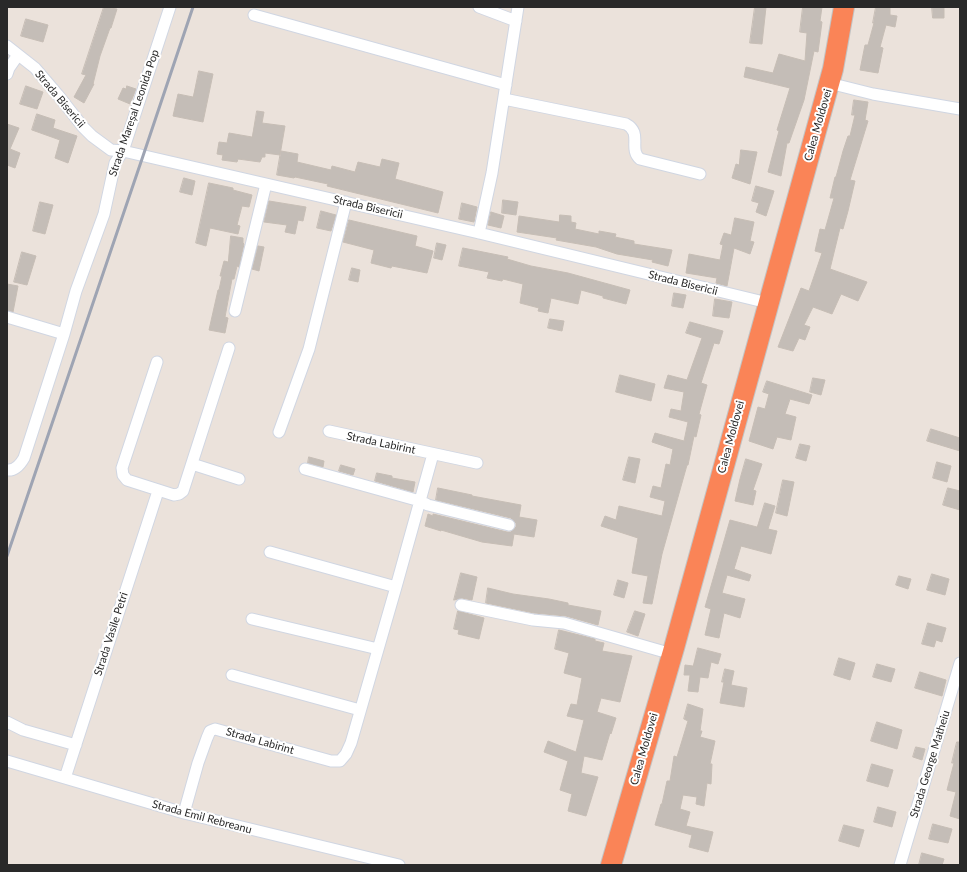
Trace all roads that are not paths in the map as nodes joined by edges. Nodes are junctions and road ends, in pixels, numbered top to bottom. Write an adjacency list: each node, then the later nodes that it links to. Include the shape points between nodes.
1 (170, 7): 14 (street, Strada Mareșal Leonida Pop)
2 (479, 7): 6 (street)
3 (518, 7): 6 (street)
4 (844, 7): 10 (highway, Calea Moldovei)
5 (254, 15): 11 (street)
6 (516, 22): 11 (street)
7 (7, 46): 8 (street, Strada Bisericii)
8 (18, 55): 9 (street); 14 (street, Strada Bisericii, via 35,68 92,136 111,150)
9 (7, 74)
10 (829, 83): 13 (street, via 872,94); 19 (highway, Calea Moldovei)
11 (506, 85): 12 (street)
12 (504, 99): 15 (street, via 626,124 635,134 635,152 640,159); 18 (street)
13 (960, 109)
14 (123, 151): 16 (street, Strada Bisericii); 22 (street, Strada Mareșal Leonida Pop, via 115,163 104,214 76,291)
15 (700, 174)
16 (266, 184): 17 (street, Strada Bisericii); 20 (street)
17 (346, 202): 18 (street, Strada Bisericii); 26 (street, via 309,348)
18 (479, 233): 19 (street, Strada Bisericii)
19 (768, 303): 41 (highway, Calea Moldovei)
20 (235, 311)
21 (7, 318): 22 (street)
22 (64, 334): 31 (street, Strada Mareșal Leonida Pop, via 24,458 16,468)
23 (229, 348): 29 (street)
24 (157, 362): 33 (street, via 122,468 127,480)
25 (329, 431): 27 (street, Strada Labirint)
26 (279, 432)
27 (433, 454): 28 (street, Strada Labirint); 34 (street, Strada Labirint)
28 (477, 463)
29 (192, 464): 32 (street); 33 (street, via 183,491 174,495)
30 (305, 469): 34 (street)
31 (7, 470)
32 (239, 479)
33 (158, 491): 46 (street, Strada Vasile Petri)
34 (420, 501): 35 (street); 37 (street, Strada Labirint)
35 (509, 525)
36 (270, 552): 37 (street)
37 (396, 587): 40 (street, Strada Labirint)
38 (460, 605): 41 (street, via 533,620 564,623)
39 (252, 619): 40 (street)
40 (378, 649): 44 (street, Strada Labirint)
41 (672, 654): 51 (highway, Calea Moldovei)
42 (960, 663): 52 (street, Strada George Matheiu)
43 (232, 675): 44 (street)
44 (360, 710): 49 (street, Strada Labirint, via 348,748 340,761 331,761 215,729 210,731)
45 (7, 722): 46 (street, via 23,730)
46 (76, 745): 48 (street, Strada Vasile Petri)
47 (7, 761): 48 (street, Strada Emil Rebreanu)
48 (65, 778): 49 (street, Strada Emil Rebreanu)
49 (184, 813): 50 (street, Strada Emil Rebreanu)
50 (400, 865)
51 (611, 865)
52 (900, 865)

